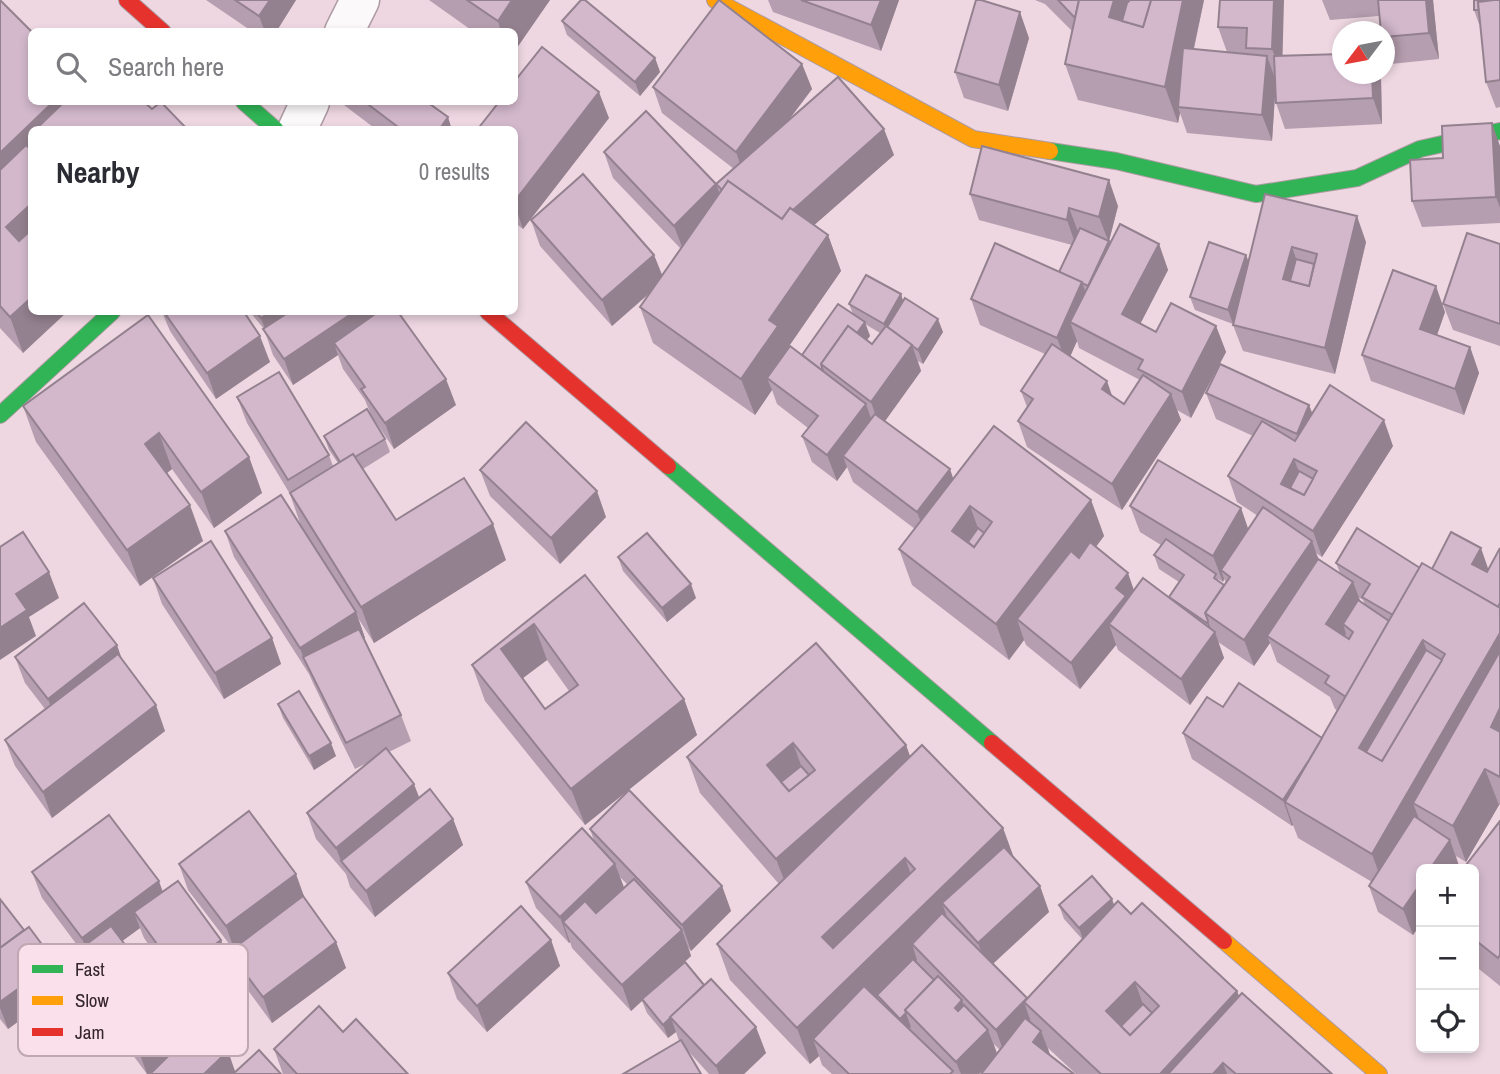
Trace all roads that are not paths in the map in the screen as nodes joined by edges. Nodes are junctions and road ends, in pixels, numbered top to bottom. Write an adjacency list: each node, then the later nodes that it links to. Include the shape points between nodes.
1 (127, 0): 4 (street)
2 (360, 0): 5 (street)
3 (715, 0): 10 (street, via 972,139 1116,161 1256,194 1357,178 1420,149)
4 (158, 28)
5 (346, 28)
6 (247, 105): 8 (street)
7 (309, 105): 9 (street)
8 (271, 126)
9 (299, 126)
10 (1500, 131)
11 (109, 315): 13 (street)
12 (492, 315): 14 (street)
13 (0, 415)
14 (1380, 1074)

